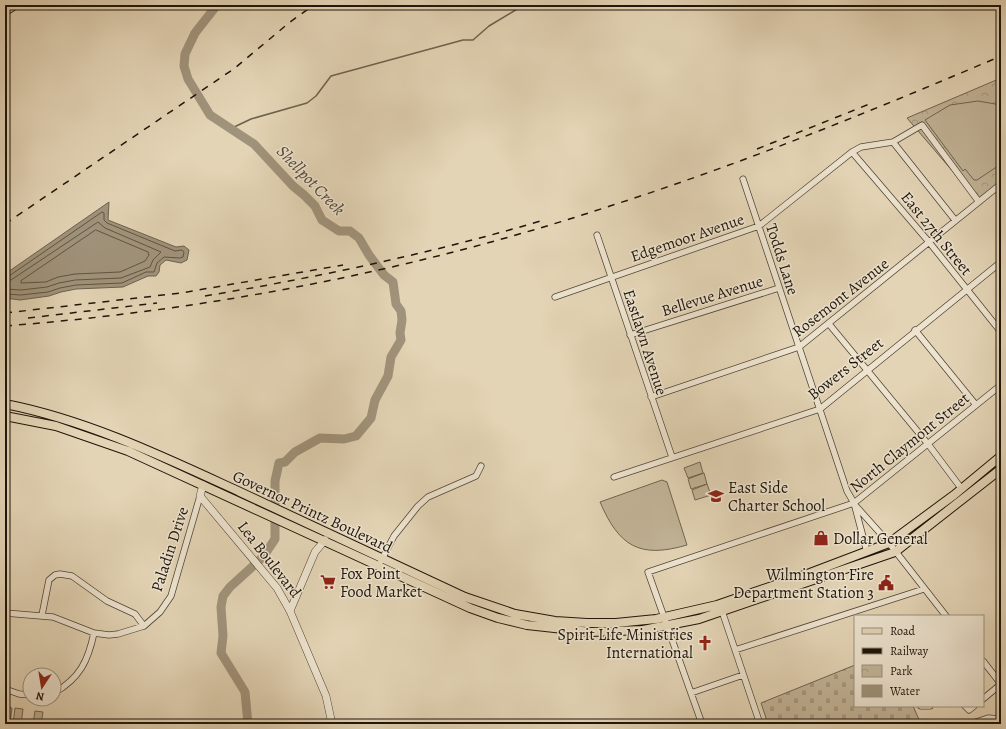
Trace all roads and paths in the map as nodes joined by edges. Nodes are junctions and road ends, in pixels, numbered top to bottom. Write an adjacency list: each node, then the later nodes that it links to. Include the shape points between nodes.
1 (13, 5): 2 (highway)
2 (5, 10)
3 (893, 142): 4 (street, Edgemoor Avenue, via 862,147); 7 (street, via 922,125); 8 (street)
4 (852, 152): 9 (street, Edgemoor Avenue); 11 (street, East 27th Street)
5 (743, 179): 9 (street, Todds Lane)
6 (1001, 184): 7 (street, Rosemont Avenue)
7 (979, 202): 8 (street, Rosemont Avenue)
8 (956, 220): 11 (street, Rosemont Avenue)
9 (759, 226): 13 (street, Edgemoor Avenue); 14 (street, Todds Lane)
10 (597, 236): 13 (street, Eastlawn Avenue)
11 (928, 242): 15 (street, East 27th Street); 17 (street, Rosemont Avenue)
12 (1001, 262): 15 (street, Bowers Street)
13 (611, 277): 16 (street, Edgemoor Avenue); 20 (street, Eastlawn Avenue)
14 (779, 288): 20 (street, Bellevue Avenue); 21 (street, Todds Lane)
15 (966, 290): 18 (street, Bowers Street); 19 (street, East 27th Street)
16 (555, 297)
17 (829, 324): 21 (street, Rosemont Avenue); 22 (street)
18 (915, 330): 22 (street, Bowers Street); 26 (street)
19 (1001, 332)
20 (630, 335): 24 (street, Eastlawn Avenue)
21 (799, 347): 24 (street, Rosemont Avenue); 27 (street, Todds Lane)
22 (866, 369): 27 (street, Bowers Street); 30 (street)
23 (1001, 385): 26 (street, North Claymont Street)
24 (651, 397): 33 (street, Eastlawn Avenue)
25 (5, 404): 31 (main road, Governor Printz Boulevard, via 78,423)
26 (976, 405): 30 (street, North Claymont Street)
27 (820, 408): 33 (street, Bowers Street); 40 (street, Todds Lane, via 847,491)
28 (5, 416): 29 (main road, Governor Printz Boulevard, via 56,426)
29 (81, 434): 31 (main road, via 86,432 137,450); 37 (main road, Governor Printz Boulevard, via 128,451)
30 (928, 444): 38 (street); 40 (street, North Claymont Street)
31 (142, 449): 41 (main road, Governor Printz Boulevard, via 270,506)
32 (1001, 456): 38 (main road, Governor Printz Boulevard)
33 (672, 457): 36 (street, Bowers Street)
34 (481, 466): 47 (street, via 476,476 428,497 418,506 394,536)
35 (1001, 468): 46 (main road)
36 (614, 476)
37 (203, 485): 39 (street); 41 (main road, Governor Printz Boulevard, via 269,515)
38 (961, 488): 44 (main road, Governor Printz Boulevard)
39 (200, 496): 50 (street, Lea Boulevard, via 277,588); 55 (street, Paladin Drive, via 171,596 160,612)
40 (854, 503): 44 (street); 45 (street, Todds Lane); 54 (street, North Claymont Street, via 648,572)
41 (281, 516): 42 (main road, Governor Printz Boulevard); 43 (main road, Governor Printz Boulevard)
42 (325, 540): 43 (main road); 47 (main road, Governor Printz Boulevard, via 365,558); 50 (street, Lea Boulevard, via 315,552)
43 (343, 540): 47 (main road, Governor Printz Boulevard)
44 (889, 543): 45 (main road, Governor Printz Boulevard); 46 (street)
45 (867, 552): 49 (main road, Governor Printz Boulevard)
46 (895, 552): 48 (street); 49 (main road)
47 (381, 562): 54 (main road, Governor Printz Boulevard, via 465,597 515,614 587,623 616,623); 56 (main road, via 470,608 527,625 591,632)
48 (924, 589): 53 (street); 58 (street)
49 (719, 608): 54 (main road, Governor Printz Boulevard); 56 (main road, via 674,620); 58 (street)
50 (290, 611): 68 (street, via 326,696)
51 (5, 613): 52 (street, Paladin Drive)
52 (42, 615): 55 (street, via 49,580 60,574 72,576 107,601 135,614); 57 (street, Paladin Drive)
53 (945, 615)
54 (665, 617): 56 (street)
55 (144, 626): 57 (street, Paladin Drive, via 118,634)
56 (668, 627): 64 (street)
57 (94, 633): 62 (street, via 87,661 78,673)
58 (735, 650): 60 (street)
59 (984, 662): 61 (street)
60 (743, 675): 64 (street); 70 (street)
61 (1001, 684): 66 (street)
62 (62, 686)
63 (5, 689): 65 (street)
64 (691, 693): 69 (street)
65 (22, 694)
66 (984, 698)
67 (1001, 720): 71 (street, via 988,718)
68 (332, 724)
69 (702, 724)
70 (760, 724)
71 (970, 724)

